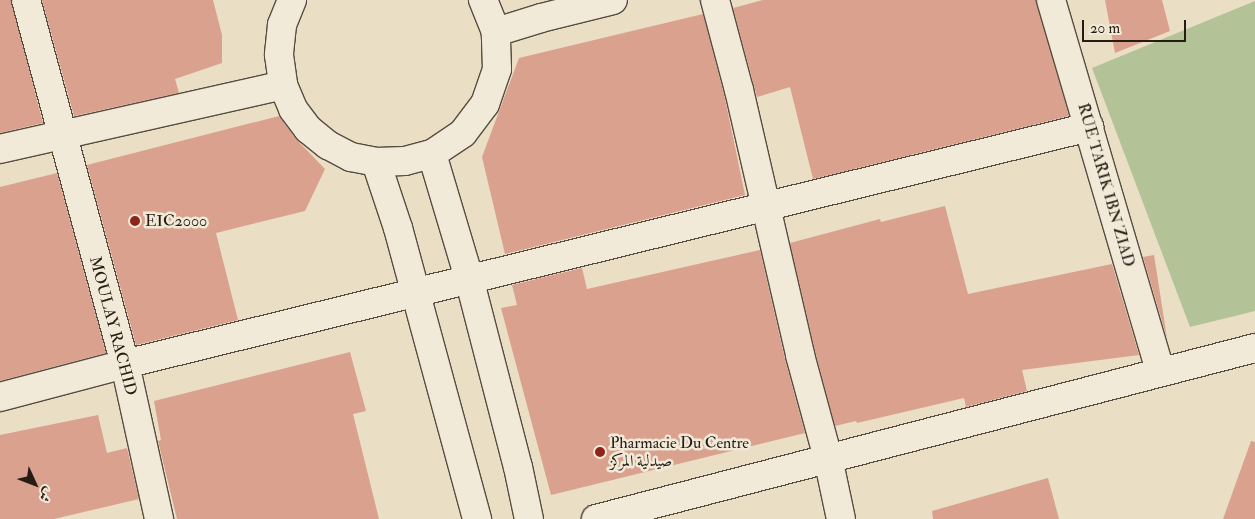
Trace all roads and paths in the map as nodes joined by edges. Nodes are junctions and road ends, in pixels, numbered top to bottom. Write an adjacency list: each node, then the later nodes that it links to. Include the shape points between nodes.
1 (26, 0): 10 (street, MOULAY RACHID)
2 (292, 0): 8 (street, via 282,25 278,55)
3 (483, 0): 7 (street)
4 (613, 0): 7 (street)
5 (715, 0): 14 (street)
6 (1051, 0): 9 (street, RUE TARIK IBN ZIAD)
7 (496, 32): 12 (street, via 497,69 485,104 463,133)
8 (283, 85): 10 (street); 13 (street, via 293,109 308,129 328,146 351,157)
9 (1090, 127): 14 (street); 19 (street, RUE TARIK IBN ZIAD)
10 (62, 134): 11 (street); 18 (street, MOULAY RACHID)
11 (0, 150)
12 (432, 154): 13 (street, via 405,162); 15 (street)
13 (376, 162): 16 (street)
14 (766, 206): 15 (street); 21 (street, via 800,355)
15 (469, 278): 16 (street); 24 (street)
16 (415, 292): 18 (street); 23 (street)
17 (1255, 348): 19 (street)
18 (125, 364): 20 (street); 22 (street, MOULAY RACHID)
19 (1160, 371): 21 (street)
20 (0, 397)
21 (828, 458): 25 (street); 26 (street)
22 (159, 519)
23 (477, 519)
24 (529, 519)
25 (596, 519)
26 (841, 519)

